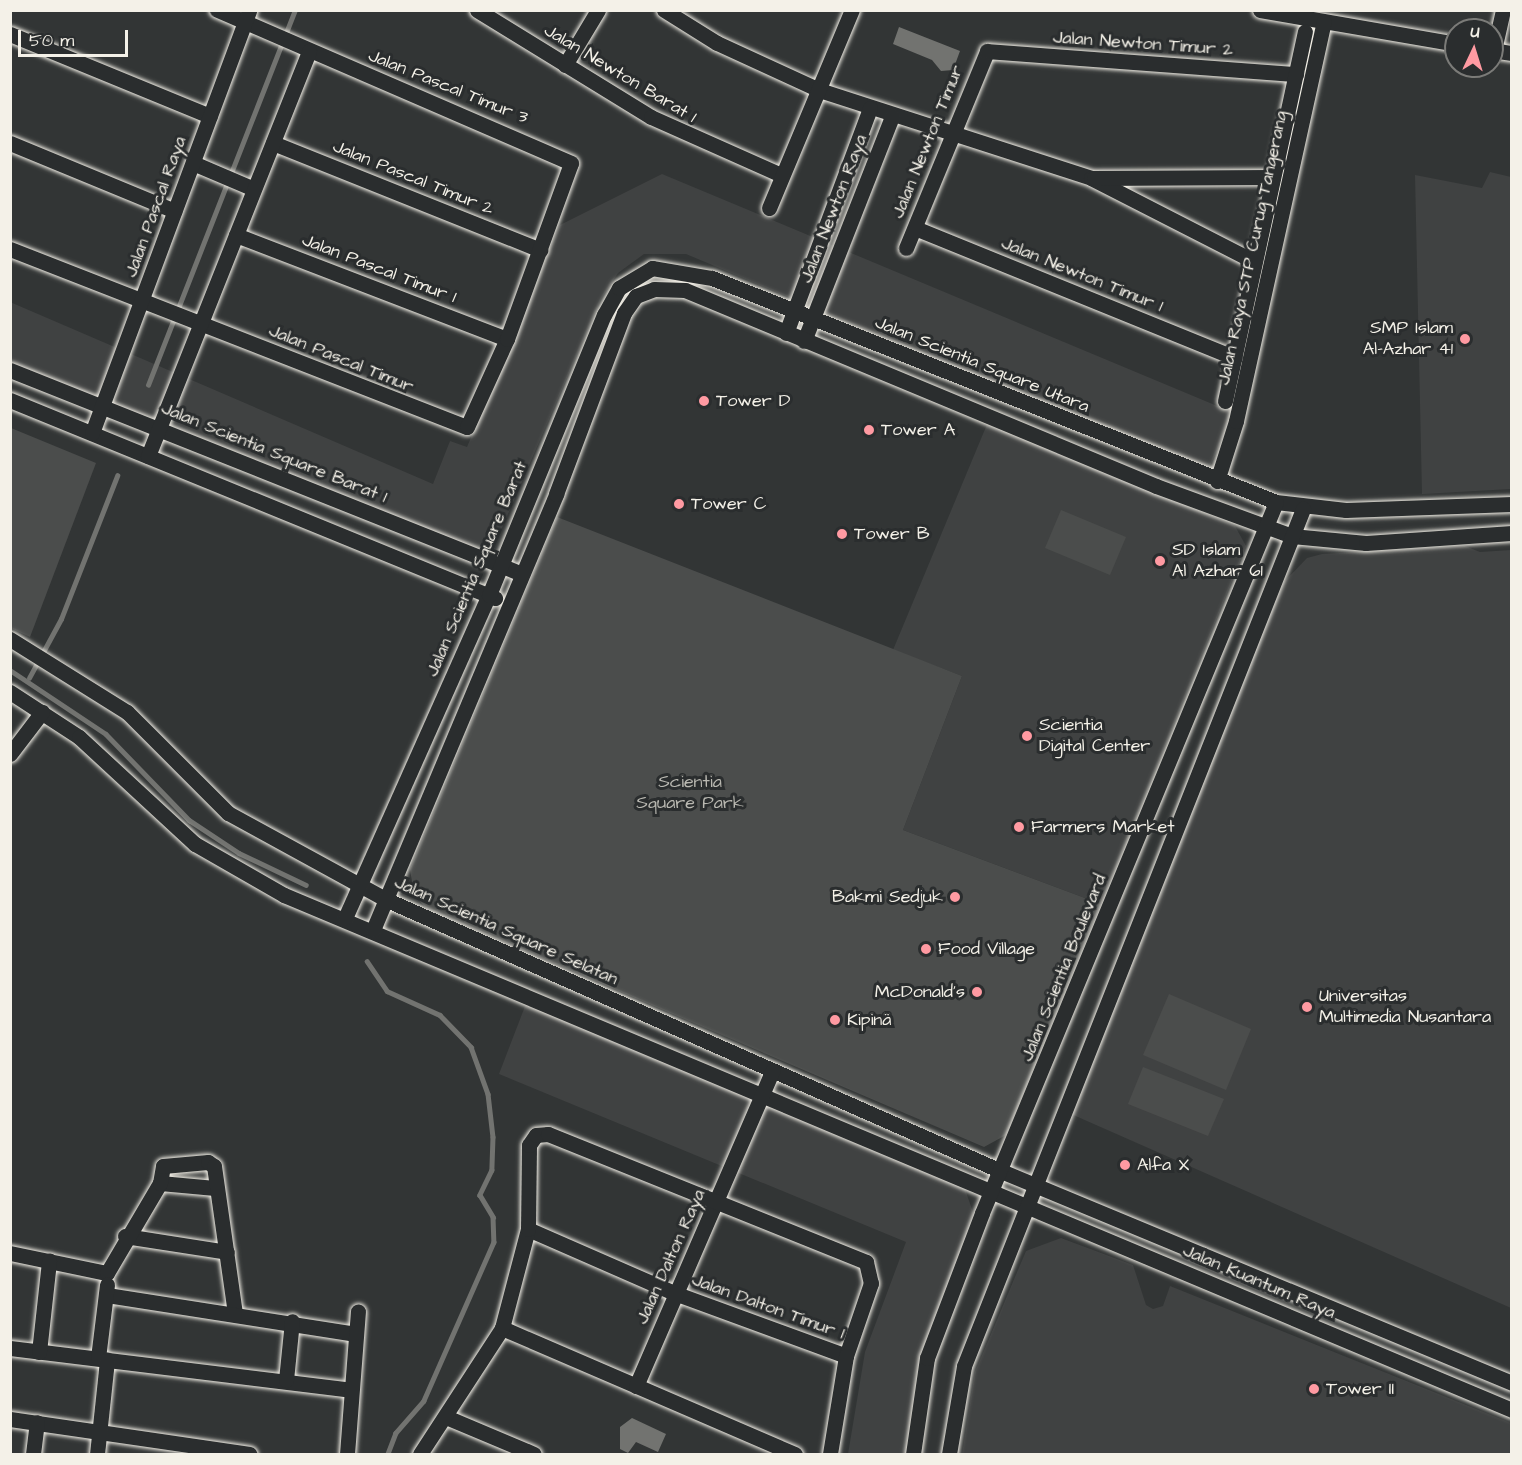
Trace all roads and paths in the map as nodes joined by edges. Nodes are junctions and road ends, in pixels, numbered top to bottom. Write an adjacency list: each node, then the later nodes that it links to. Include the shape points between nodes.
1 (217, 10): 7 (street, Jalan Pascal Timur 3)
2 (477, 10): 14 (street, Jalan Newton Barat 1)
3 (598, 10): 14 (street)
4 (664, 10): 16 (street, via 717,43)
5 (852, 10): 16 (street)
6 (1260, 10): 8 (street)
7 (247, 16): 12 (street, Jalan Pascal Timur 3, via 275,36); 18 (street, Jalan Pascal Raya)
8 (1332, 18): 11 (street); 52 (street, Jalan Raya STP Curug Tangerang, via 1236,421)
9 (1305, 32): 15 (street)
10 (10, 34): 18 (street)
11 (1444, 41)
12 (302, 48): 22 (street); 34 (street, Jalan Pascal Timur 3, via 571,163)
13 (987, 51): 15 (street, Jalan Newton Timur 2); 20 (street, Jalan Newton Timur)
14 (565, 64): 24 (street, Jalan Newton Barat 1, via 688,137)
15 (1296, 74): 25 (street)
16 (819, 90): 17 (street); 24 (street)
17 (870, 108): 19 (street); 38 (street, Jalan Newton Raya)
18 (210, 116): 23 (street, Jalan Pascal Raya)
19 (892, 116): 20 (street); 39 (street, Jalan Newton Raya)
20 (952, 135): 26 (street); 30 (street, Jalan Newton Timur)
21 (10, 143): 29 (street)
22 (273, 143): 27 (street); 34 (street, Jalan Pascal Timur 2)
23 (193, 163): 27 (street); 29 (street, Jalan Pascal Raya)
24 (781, 175): 28 (street)
25 (1271, 177): 26 (street); 35 (street)
26 (1091, 178): 35 (street)
27 (248, 186): 31 (street)
28 (769, 208)
29 (175, 211): 37 (street, Jalan Pascal Raya)
30 (915, 228): 32 (street, Jalan Newton Timur); 44 (street, Jalan Newton Timur 1)
31 (236, 234): 40 (street); 42 (street, Jalan Pascal Timur 1)
32 (906, 248)
33 (10, 249): 37 (street, Jalan Pascal Timur)
34 (540, 250): 42 (street)
35 (1253, 261): 44 (street)
36 (672, 268): 38 (street, Jalan Scientia Square Utara); 56 (street, Jalan Scientia Square Barat, via 652,268 620,288)
37 (141, 303): 40 (street, Jalan Pascal Timur); 48 (street, Jalan Pascal Raya)
38 (795, 310): 39 (street, Jalan Scientia Square Utara); 41 (street, Jalan Newton Raya)
39 (813, 318): 43 (street, Jalan Newton Raya); 52 (street, Jalan Scientia Square Utara)
40 (195, 322): 42 (street, Jalan Pascal Timur, via 467,427); 49 (street)
41 (786, 333): 43 (street); 58 (street, via 686,290 654,289 636,296 624,313)
42 (507, 339)
43 (804, 341): 57 (street)
44 (1235, 358): 47 (street)
45 (10, 370): 48 (street, Jalan Scientia Square Barat 1)
46 (10, 400): 50 (street)
47 (1225, 401)
48 (102, 406): 49 (street, Jalan Scientia Square Barat 1); 50 (street, Jalan Pascal Raya)
49 (160, 429): 51 (street); 61 (street, Jalan Scientia Square Barat 1)
50 (92, 433): 51 (street)
51 (148, 456): 63 (street)
52 (1217, 481): 53 (street, Jalan Scientia Square Utara)
53 (1276, 502): 55 (street, Jalan Scientia Square Utara); 57 (street, Jalan Scientia Boulevard)
54 (1512, 504): 55 (street)
55 (1303, 509): 60 (street)
56 (518, 521): 58 (street); 61 (street, Jalan Scientia Square Barat)
57 (1265, 528): 60 (street); 75 (street, Jalan Scientia Boulevard)
58 (540, 531): 62 (street)
59 (1512, 533): 60 (street, via 1366,543)
60 (1292, 536): 77 (street)
61 (501, 564): 62 (street, Jalan Scientia Square Barat 1); 63 (street, Jalan Scientia Square Barat)
62 (522, 574): 64 (street)
63 (489, 594): 64 (street); 69 (street, Jalan Scientia Square Barat)
64 (509, 604): 70 (street)
65 (10, 639): 69 (street, Jalan Scientia Square Selatan, via 127,712 228,813)
66 (10, 692): 67 (street)
67 (42, 712): 68 (street); 71 (street, via 79,737 195,844 284,895)
68 (10, 754)
69 (360, 886): 70 (street, Jalan Scientia Square Selatan); 71 (street, Jalan Scientia Square Barat)
70 (387, 900): 72 (street); 73 (street, Jalan Scientia Square Selatan)
71 (345, 918): 72 (street)
72 (373, 930): 74 (street)
73 (773, 1070): 74 (street, Jalan Dalton Raya); 75 (street, Jalan Scientia Square Selatan)
74 (764, 1094): 79 (street); 80 (street, Jalan Dalton Raya)
75 (1001, 1171): 77 (street, Jalan Scientia Square Selatan); 79 (street, Jalan Scientia Boulevard)
76 (160, 1183): 78 (street); 78 (street, via 163,1166 208,1162 214,1166); 83 (street)
77 (1033, 1184): 81 (street); 100 (street, Jalan Kuantum Raya)
78 (215, 1188): 84 (street)
79 (992, 1190): 81 (street, Jalan Kuantum Raya); 116 (street, Jalan Scientia Boulevard, via 927,1358)
80 (717, 1203): 82 (street, via 548,1134 536,1135 529,1145); 88 (street, Jalan Dalton Raya); 97 (street, via 866,1262 871,1283)
81 (1027, 1205): 103 (street, Jalan Kuantum Raya); 117 (street, via 964,1366)
82 (528, 1229): 88 (street, Jalan Dalton Timur 1); 93 (street)
83 (125, 1236): 84 (street); 87 (street)
84 (227, 1252): 91 (street)
85 (10, 1253): 86 (street)
86 (49, 1261): 87 (street); 96 (street)
87 (107, 1273): 89 (street)
88 (676, 1294): 97 (street, Jalan Dalton Timur 1); 101 (street, Jalan Dalton Raya)
89 (108, 1295): 91 (street); 98 (street)
90 (358, 1311): 94 (street)
91 (235, 1313): 92 (street)
92 (292, 1321): 94 (street); 99 (street)
93 (502, 1328): 101 (street); 104 (street)
94 (356, 1334): 102 (street)
95 (10, 1348): 96 (street)
96 (39, 1352): 98 (street)
97 (846, 1356): 115 (street)
98 (102, 1359): 99 (street); 107 (street)
99 (286, 1380): 102 (street)
100 (1512, 1383)
101 (636, 1386): 114 (street)
102 (350, 1390): 111 (street)
103 (1512, 1410)
104 (446, 1417): 112 (street); 113 (street)
105 (10, 1419): 106 (street)
106 (37, 1422): 107 (street); 109 (street)
107 (100, 1429): 108 (street); 110 (street)
108 (243, 1454)
109 (33, 1455)
110 (97, 1455)
111 (347, 1455)
112 (420, 1455)
113 (534, 1455)
114 (795, 1455)
115 (830, 1455)
116 (914, 1455)
117 (949, 1455)

